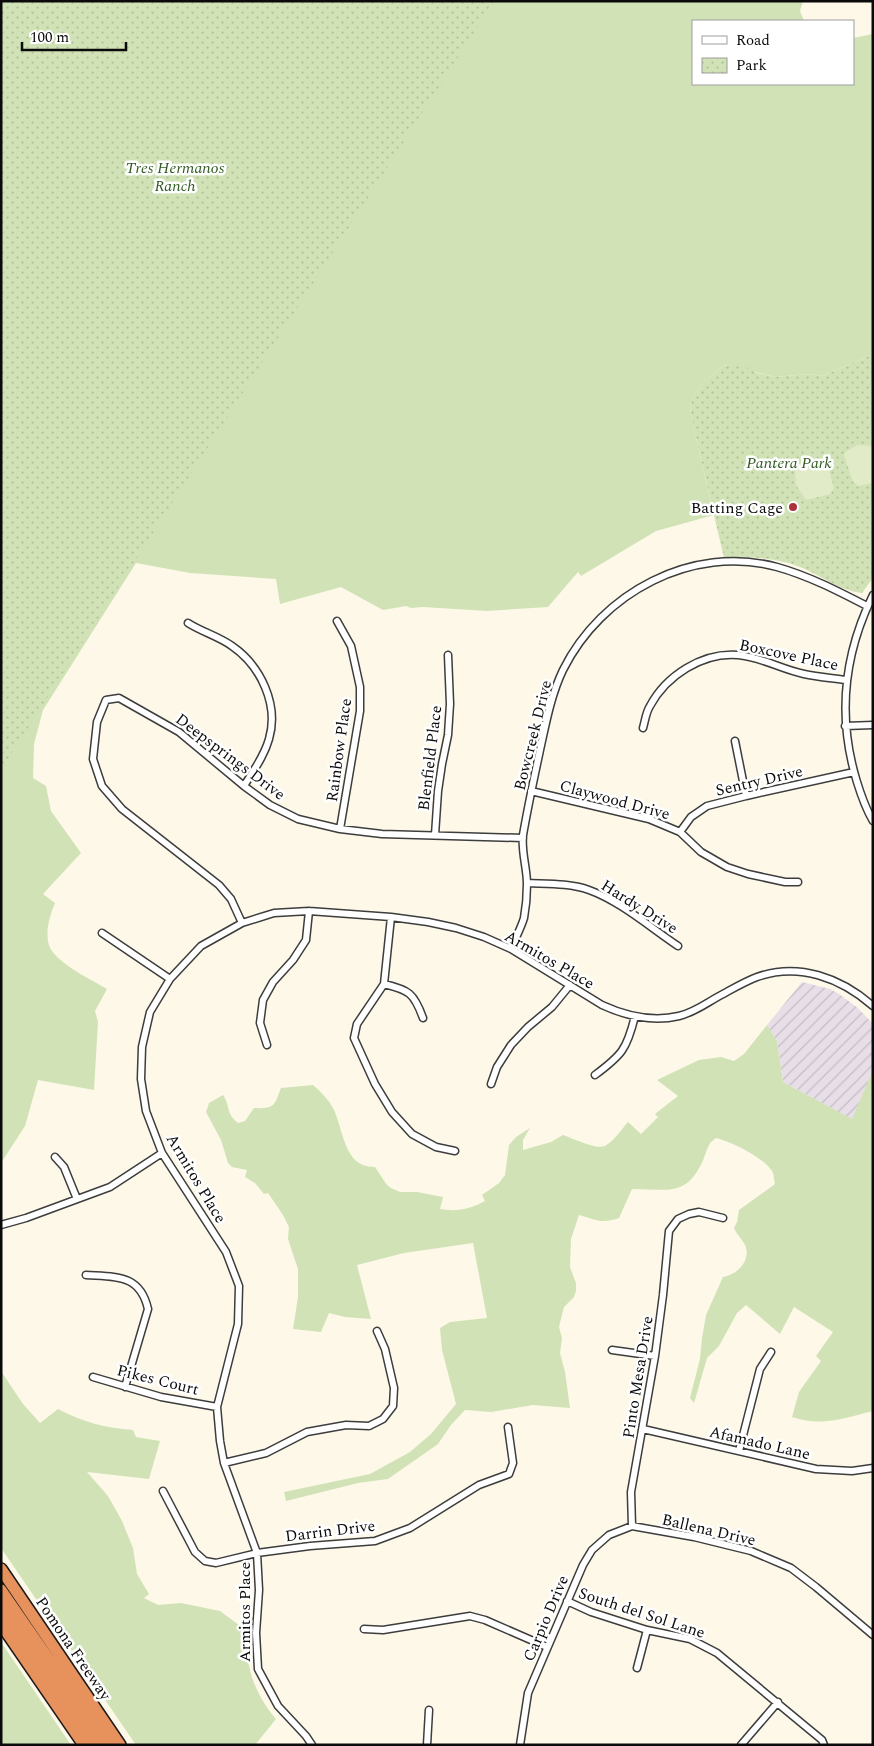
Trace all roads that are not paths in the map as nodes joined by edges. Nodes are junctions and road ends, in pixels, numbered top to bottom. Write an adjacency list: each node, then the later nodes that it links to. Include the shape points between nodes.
1 (873, 595): 2 (street)
2 (867, 606): 6 (street, via 854,638); 13 (street, Bowcreek Drive, via 802,575 754,563 699,565 656,578 609,609 590,628 563,670 546,723)
3 (337, 620): 16 (street, Rainbow Place, via 351,646 360,687 360,711)
4 (188, 623): 12 (street, via 242,654 266,688 272,723 269,738 263,755)
5 (448, 655): 18 (street, Blenfield Place, via 450,712)
6 (846, 680): 8 (street); 9 (street, Boxcove Place, via 804,674 746,656 713,657 674,676 658,692 648,708)
7 (873, 725): 8 (street)
8 (845, 726): 11 (street)
9 (643, 728)
10 (735, 741): 14 (street)
11 (854, 772): 14 (street, Sentry Drive); 15 (street)
12 (244, 786): 16 (street, Deepsprings Drive, via 270,805 298,819); 24 (street, Deepsprings Drive, via 179,732 119,698 106,700 97,722 93,758 102,786 122,809 220,885 231,899)
13 (532, 791): 17 (street, Claywood Drive, via 649,819); 19 (street, Bowcreek Drive)
14 (746, 796): 17 (street, Sentry Drive, via 707,806 691,817)
15 (873, 821)
16 (340, 829): 18 (street, Deepsprings Drive)
17 (680, 832): 20 (street, Claywood Drive, via 701,852 727,866 748,874)
18 (435, 835): 19 (street, Deepsprings Drive)
19 (523, 838): 21 (street, Bowcreek Drive)
20 (798, 882)
21 (527, 883): 26 (street, Hardy Drive, via 589,890); 27 (street, Bowcreek Drive, via 524,918)
22 (309, 911): 23 (street, Armitos Place); 24 (street, Armitos Place, via 274,913); 34 (street, via 306,940 263,1000 260,1023)
23 (392, 917): 27 (street, Armitos Place, via 456,928); 29 (street)
24 (242, 923): 28 (street, Armitos Place, via 201,946)
25 (102, 933): 28 (street)
26 (678, 946)
27 (512, 949): 30 (street, Armitos Place)
28 (170, 979): 38 (street, Armitos Place, via 150,1012 142,1047 141,1079 146,1111)
29 (384, 984): 33 (street, via 406,989 418,1004); 37 (street, via 357,1024 354,1038 392,1112 412,1134 436,1147)
30 (570, 984): 32 (street, Armitos Place, via 602,1005); 36 (street, via 552,1007 511,1045)
31 (873, 1006): 32 (street, Armitos Place, via 823,975 794,971 756,977 680,1016)
32 (635, 1016): 35 (street, via 629,1040 620,1053)
33 (423, 1018)
34 (267, 1045)
35 (595, 1075)
36 (491, 1084)
37 (455, 1151)
38 (162, 1153): 40 (street, via 110,1187); 50 (street, Armitos Place, via 226,1252 239,1286 238,1324)
39 (55, 1157): 40 (street, via 64,1167)
40 (77, 1199): 42 (street)
41 (723, 1218): 47 (street, Pinto Mesa Drive, via 699,1212 689,1214 678,1219 669,1231)
42 (1, 1225)
43 (86, 1275): 49 (street, via 123,1277 145,1296 148,1308)
44 (377, 1331): 54 (street, via 385,1348 394,1388 393,1406 383,1419 369,1426 346,1425 307,1432 266,1452)
45 (612, 1350): 47 (street)
46 (771, 1352): 53 (street, via 760,1369)
47 (655, 1356): 52 (street, Pinto Mesa Drive)
48 (93, 1377): 49 (street, Pikes Court)
49 (125, 1387): 50 (street, Pikes Court)
50 (217, 1407): 54 (street, Armitos Place)
51 (508, 1428): 58 (street, Darrin Drive, via 513,1463 509,1474 479,1485 410,1528 375,1541)
52 (642, 1429): 53 (street, Afamado Lane); 57 (street, Pinto Mesa Drive, via 631,1492)
53 (740, 1451): 55 (street, Afamado Lane, via 816,1469 852,1471)
54 (224, 1463): 58 (street, Armitos Place)
55 (873, 1468)
56 (163, 1491): 58 (street, Darrin Drive, via 195,1552 205,1561 216,1563)
57 (632, 1526): 61 (street, Carpio Drive, via 609,1535 592,1550); 66 (street, Ballena Drive, via 751,1551 791,1568)
58 (258, 1553): 75 (street, Armitos Place, via 258,1669 278,1706)
59 (1, 1570): 74 (highway, Pomona Freeway)
60 (1, 1590): 73 (highway)
61 (566, 1601): 65 (street, South del Sol Lane); 67 (street, Carpio Drive)
62 (1, 1607): 72 (highway)
63 (1, 1624): 71 (highway)
64 (364, 1629): 67 (street, via 383,1630 470,1616)
65 (646, 1630): 68 (street); 69 (street, South del Sol Lane, via 690,1640 717,1652)
66 (873, 1635)
67 (547, 1647): 77 (street, Carpio Drive, via 528,1693)
68 (637, 1668)
69 (778, 1702): 78 (street); 79 (street, South del Sol Lane)
70 (429, 1710): 76 (street)
71 (84, 1745)
72 (96, 1745)
73 (108, 1745)
74 (120, 1745)
75 (312, 1745)
76 (426, 1745)
77 (520, 1745)
78 (742, 1745)
79 (824, 1745)

